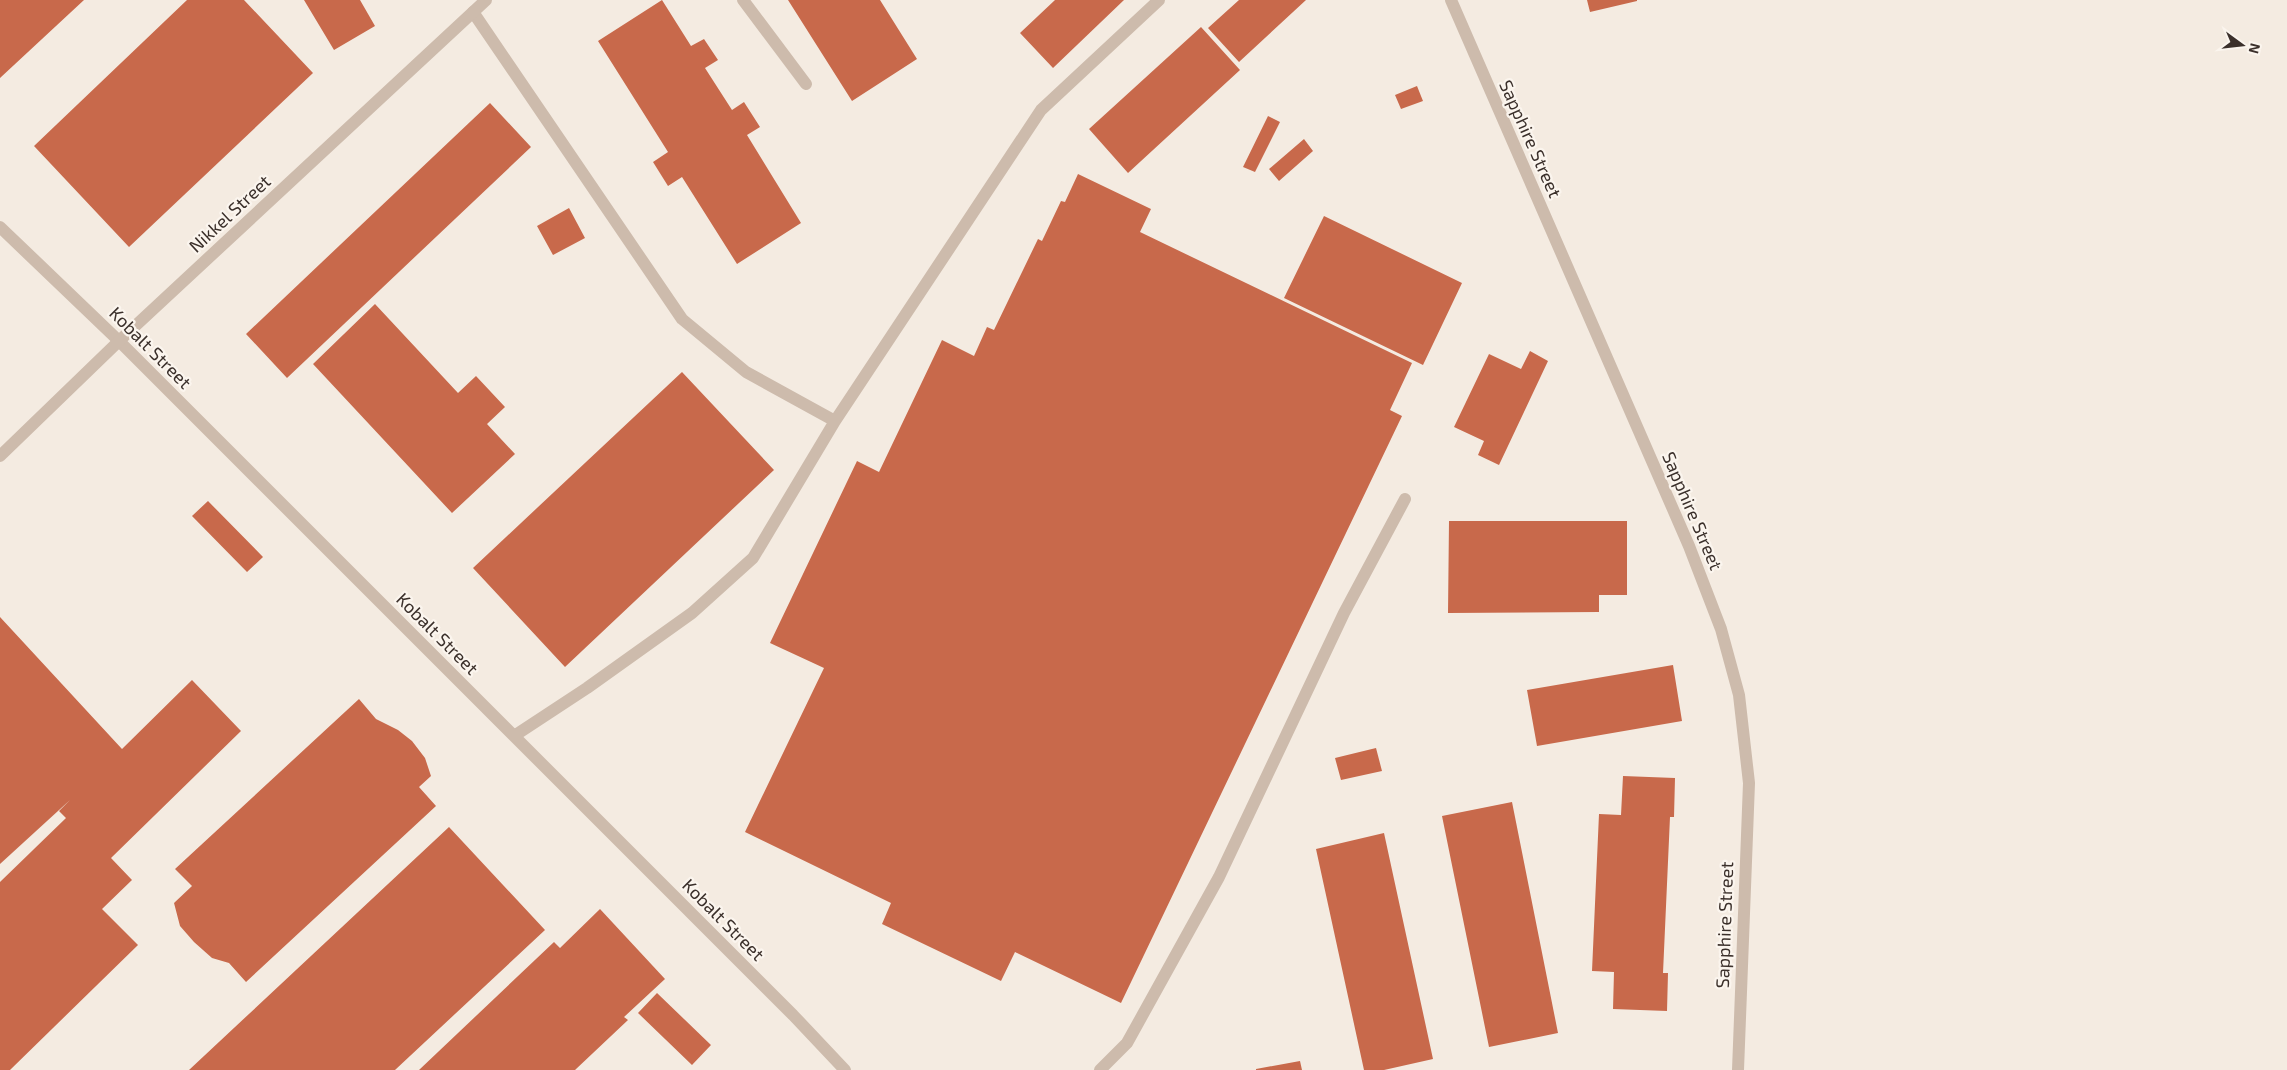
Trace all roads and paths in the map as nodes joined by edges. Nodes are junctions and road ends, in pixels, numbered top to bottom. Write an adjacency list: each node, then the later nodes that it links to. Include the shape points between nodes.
1 (486, 0): 5 (street, Nikkel Street)
2 (743, 0): 6 (street)
3 (1159, 0): 9 (street, via 1041,110)
4 (1451, 0): 15 (street, Sapphire Street, via 1689,546 1721,629 1734,676 1749,783)
5 (473, 12): 8 (street, Nikkel Street); 9 (street, via 682,319 746,372)
6 (806, 84)
7 (0, 227): 8 (street, Kobalt Street)
8 (119, 341): 10 (street, Nikkel Street); 12 (street, Kobalt Street)
9 (835, 421): 12 (street, via 753,558 692,612)
10 (0, 456)
11 (1405, 500): 14 (street, via 1344,614 1219,877 1127,1042)
12 (514, 736): 13 (street, Kobalt Street)
13 (845, 1070)
14 (1100, 1070)
15 (1738, 1070)

